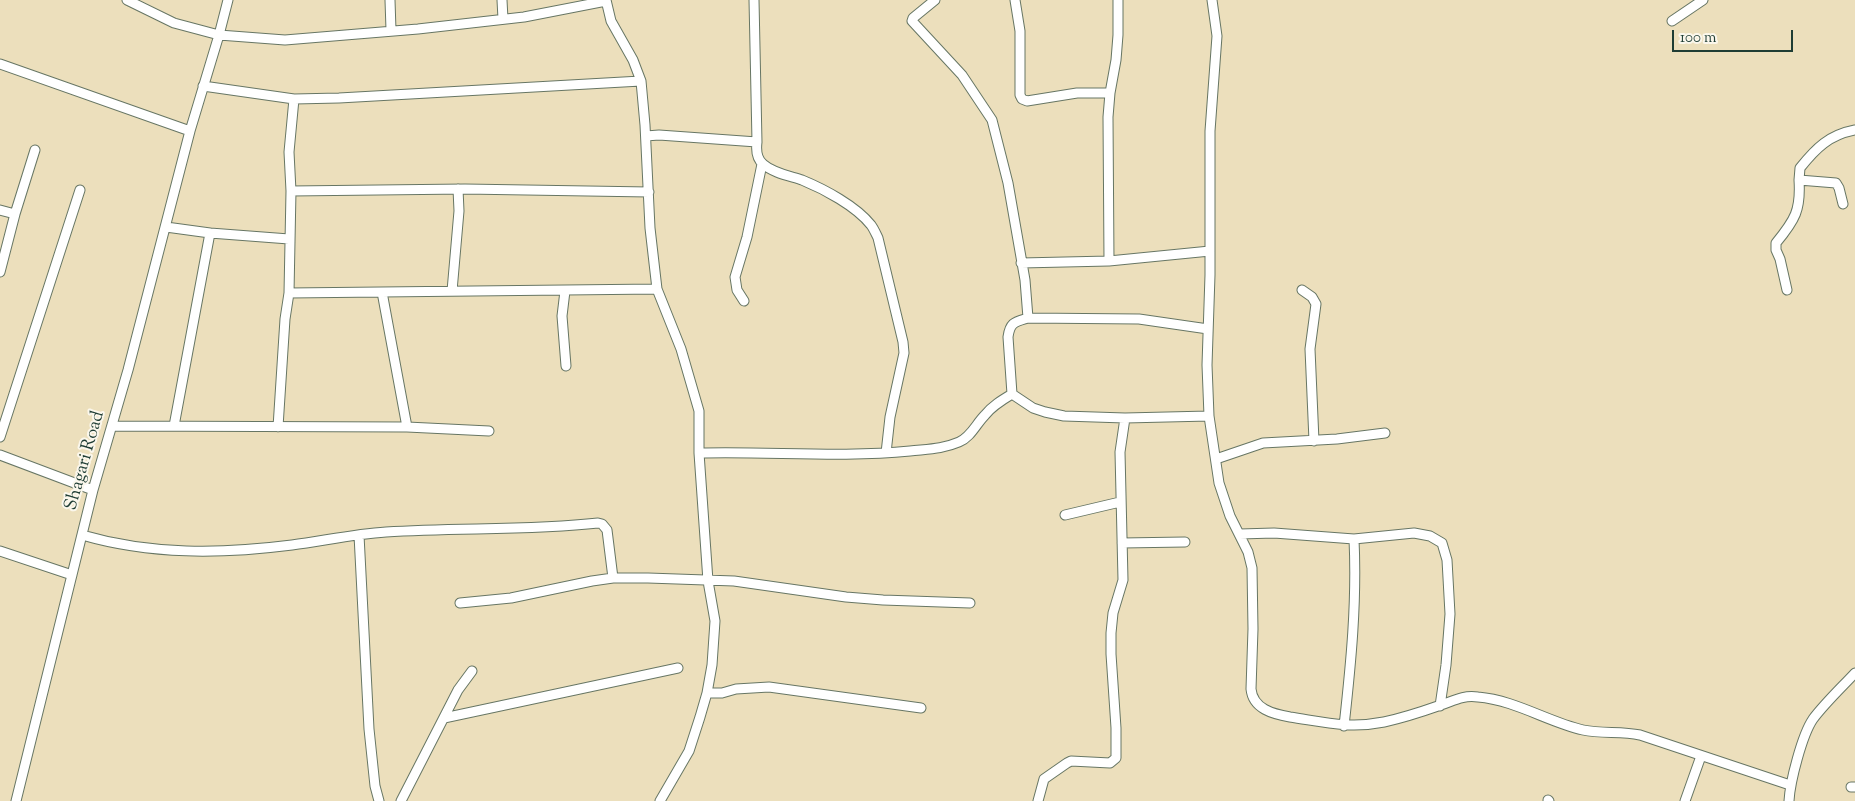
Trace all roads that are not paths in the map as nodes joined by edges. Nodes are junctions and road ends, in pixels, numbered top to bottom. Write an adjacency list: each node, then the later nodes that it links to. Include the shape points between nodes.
1 (127, 0): 15 (street, via 174,23)
2 (228, 0): 15 (street, Shagari Road)
3 (390, 0): 14 (street)
4 (502, 0): 12 (street)
5 (606, 0): 12 (street); 17 (street, via 611,21)
6 (754, 0): 24 (street)
7 (1015, 0): 19 (street, via 1020,31 1019,84 1022,99 1027,101 1077,92)
8 (1118, 0): 19 (street, via 1117,43)
9 (1212, 0): 38 (street, via 1217,36 1210,131)
10 (1702, 0): 13 (street)
11 (930, 1): 40 (street, via 912,21 962,75 992,120 1008,183)
12 (503, 19): 14 (street)
13 (1672, 21)
14 (391, 30): 15 (street, via 285,40)
15 (219, 35): 18 (street, Shagari Road)
16 (0, 64): 22 (street)
17 (641, 81): 20 (street); 23 (street)
18 (202, 86): 20 (street); 22 (street, Shagari Road)
19 (1110, 93): 39 (street)
20 (294, 99): 30 (street, via 289,152)
21 (1855, 130): 27 (street, via 1838,134 1822,144 1800,168)
22 (190, 131): 35 (street, Shagari Road)
23 (646, 136): 24 (street); 31 (street)
24 (757, 142): 26 (street)
25 (35, 150): 34 (street)
26 (762, 164): 49 (street, via 735,277 736,290); 65 (street, via 830,193 855,210 871,225 878,238 904,353 890,417)
27 (1799, 180): 32 (street, via 1836,183); 44 (street, via 1798,211 1776,242)
28 (458, 189): 30 (street); 31 (street); 45 (street)
29 (80, 190): 62 (street)
30 (291, 191): 37 (street)
31 (649, 192): 42 (street)
32 (1843, 204)
33 (0, 210): 34 (street)
34 (15, 214): 41 (street)
35 (166, 227): 36 (street); 56 (street, Shagari Road)
36 (210, 233): 37 (street); 57 (street)
37 (289, 239): 48 (street)
38 (1210, 250): 39 (street); 51 (street)
39 (1109, 261): 40 (street)
40 (1021, 263): 50 (street)
41 (0, 272)
42 (657, 289): 46 (street); 64 (street, via 681,349 699,411)
43 (1302, 290): 63 (street, via 1316,304 1310,349)
44 (1787, 290)
45 (452, 291): 46 (street); 47 (street)
46 (566, 291): 52 (street, via 562,316)
47 (382, 292): 48 (street); 59 (street)
48 (289, 294): 58 (street)
49 (744, 301)
50 (1028, 318): 51 (street, via 1139,319); 53 (street, via 1009,327)
51 (1208, 329): 54 (street)
52 (566, 366)
53 (1012, 394): 55 (street, via 1024,404 1045,412 1074,417); 65 (street, via 984,415 974,431 961,442 931,450)
54 (1209, 416): 55 (street); 67 (street)
55 (1125, 418): 69 (street, via 1120,452)
56 (112, 426): 57 (street); 68 (street, Shagari Road)
57 (174, 426): 58 (street)
58 (278, 427): 59 (street)
59 (407, 427): 60 (street)
60 (489, 431)
61 (1385, 433): 63 (street)
62 (0, 437)
63 (1314, 441): 67 (street, via 1263,443)
64 (699, 453): 65 (street); 80 (street)
65 (886, 454)
66 (0, 455): 68 (street)
67 (1216, 459): 71 (street, via 1224,498)
68 (93, 490): 72 (street, Shagari Road)
69 (1120, 502): 70 (street); 75 (street)
70 (1065, 516)
71 (1240, 534): 74 (street); 90 (street, via 1252,568 1251,696 1256,704 1276,714)
72 (82, 535): 73 (street, via 126,546 189,552 289,545); 78 (street, Shagari Road)
73 (359, 535): 79 (street, via 414,530 551,528 598,523 607,530); 94 (street, via 369,729)
74 (1354, 539): 87 (street, via 1414,533 1430,536 1442,543 1447,560 1450,614); 90 (street, via 1355,600)
75 (1122, 542): 76 (street); 97 (street, via 1123,580 1111,633 1116,758 1110,763 1067,762 1044,779)
76 (1185, 542)
77 (0, 551): 78 (street)
78 (72, 575): 93 (street, Shagari Road)
79 (613, 578): 80 (street); 81 (street, via 511,598)
80 (708, 581): 82 (street, via 734,581 846,597); 86 (street, via 715,621)
81 (460, 603)
82 (970, 603)
83 (678, 668): 89 (street)
84 (472, 671): 89 (street)
85 (1855, 673): 92 (street, via 1814,718)
86 (707, 693): 88 (street, via 769,687); 96 (street, via 689,751)
87 (1440, 706): 90 (street, via 1385,722); 91 (street, via 1467,696 1490,699 1583,730 1640,735)
88 (921, 708)
89 (444, 718): 95 (street)
90 (1344, 726)
91 (1701, 756): 92 (street); 98 (street)
92 (1790, 785): 99 (street)
93 (16, 801)
94 (378, 801)
95 (401, 801)
96 (660, 801)
97 (1038, 801)
98 (1684, 801)
99 (1788, 801)

